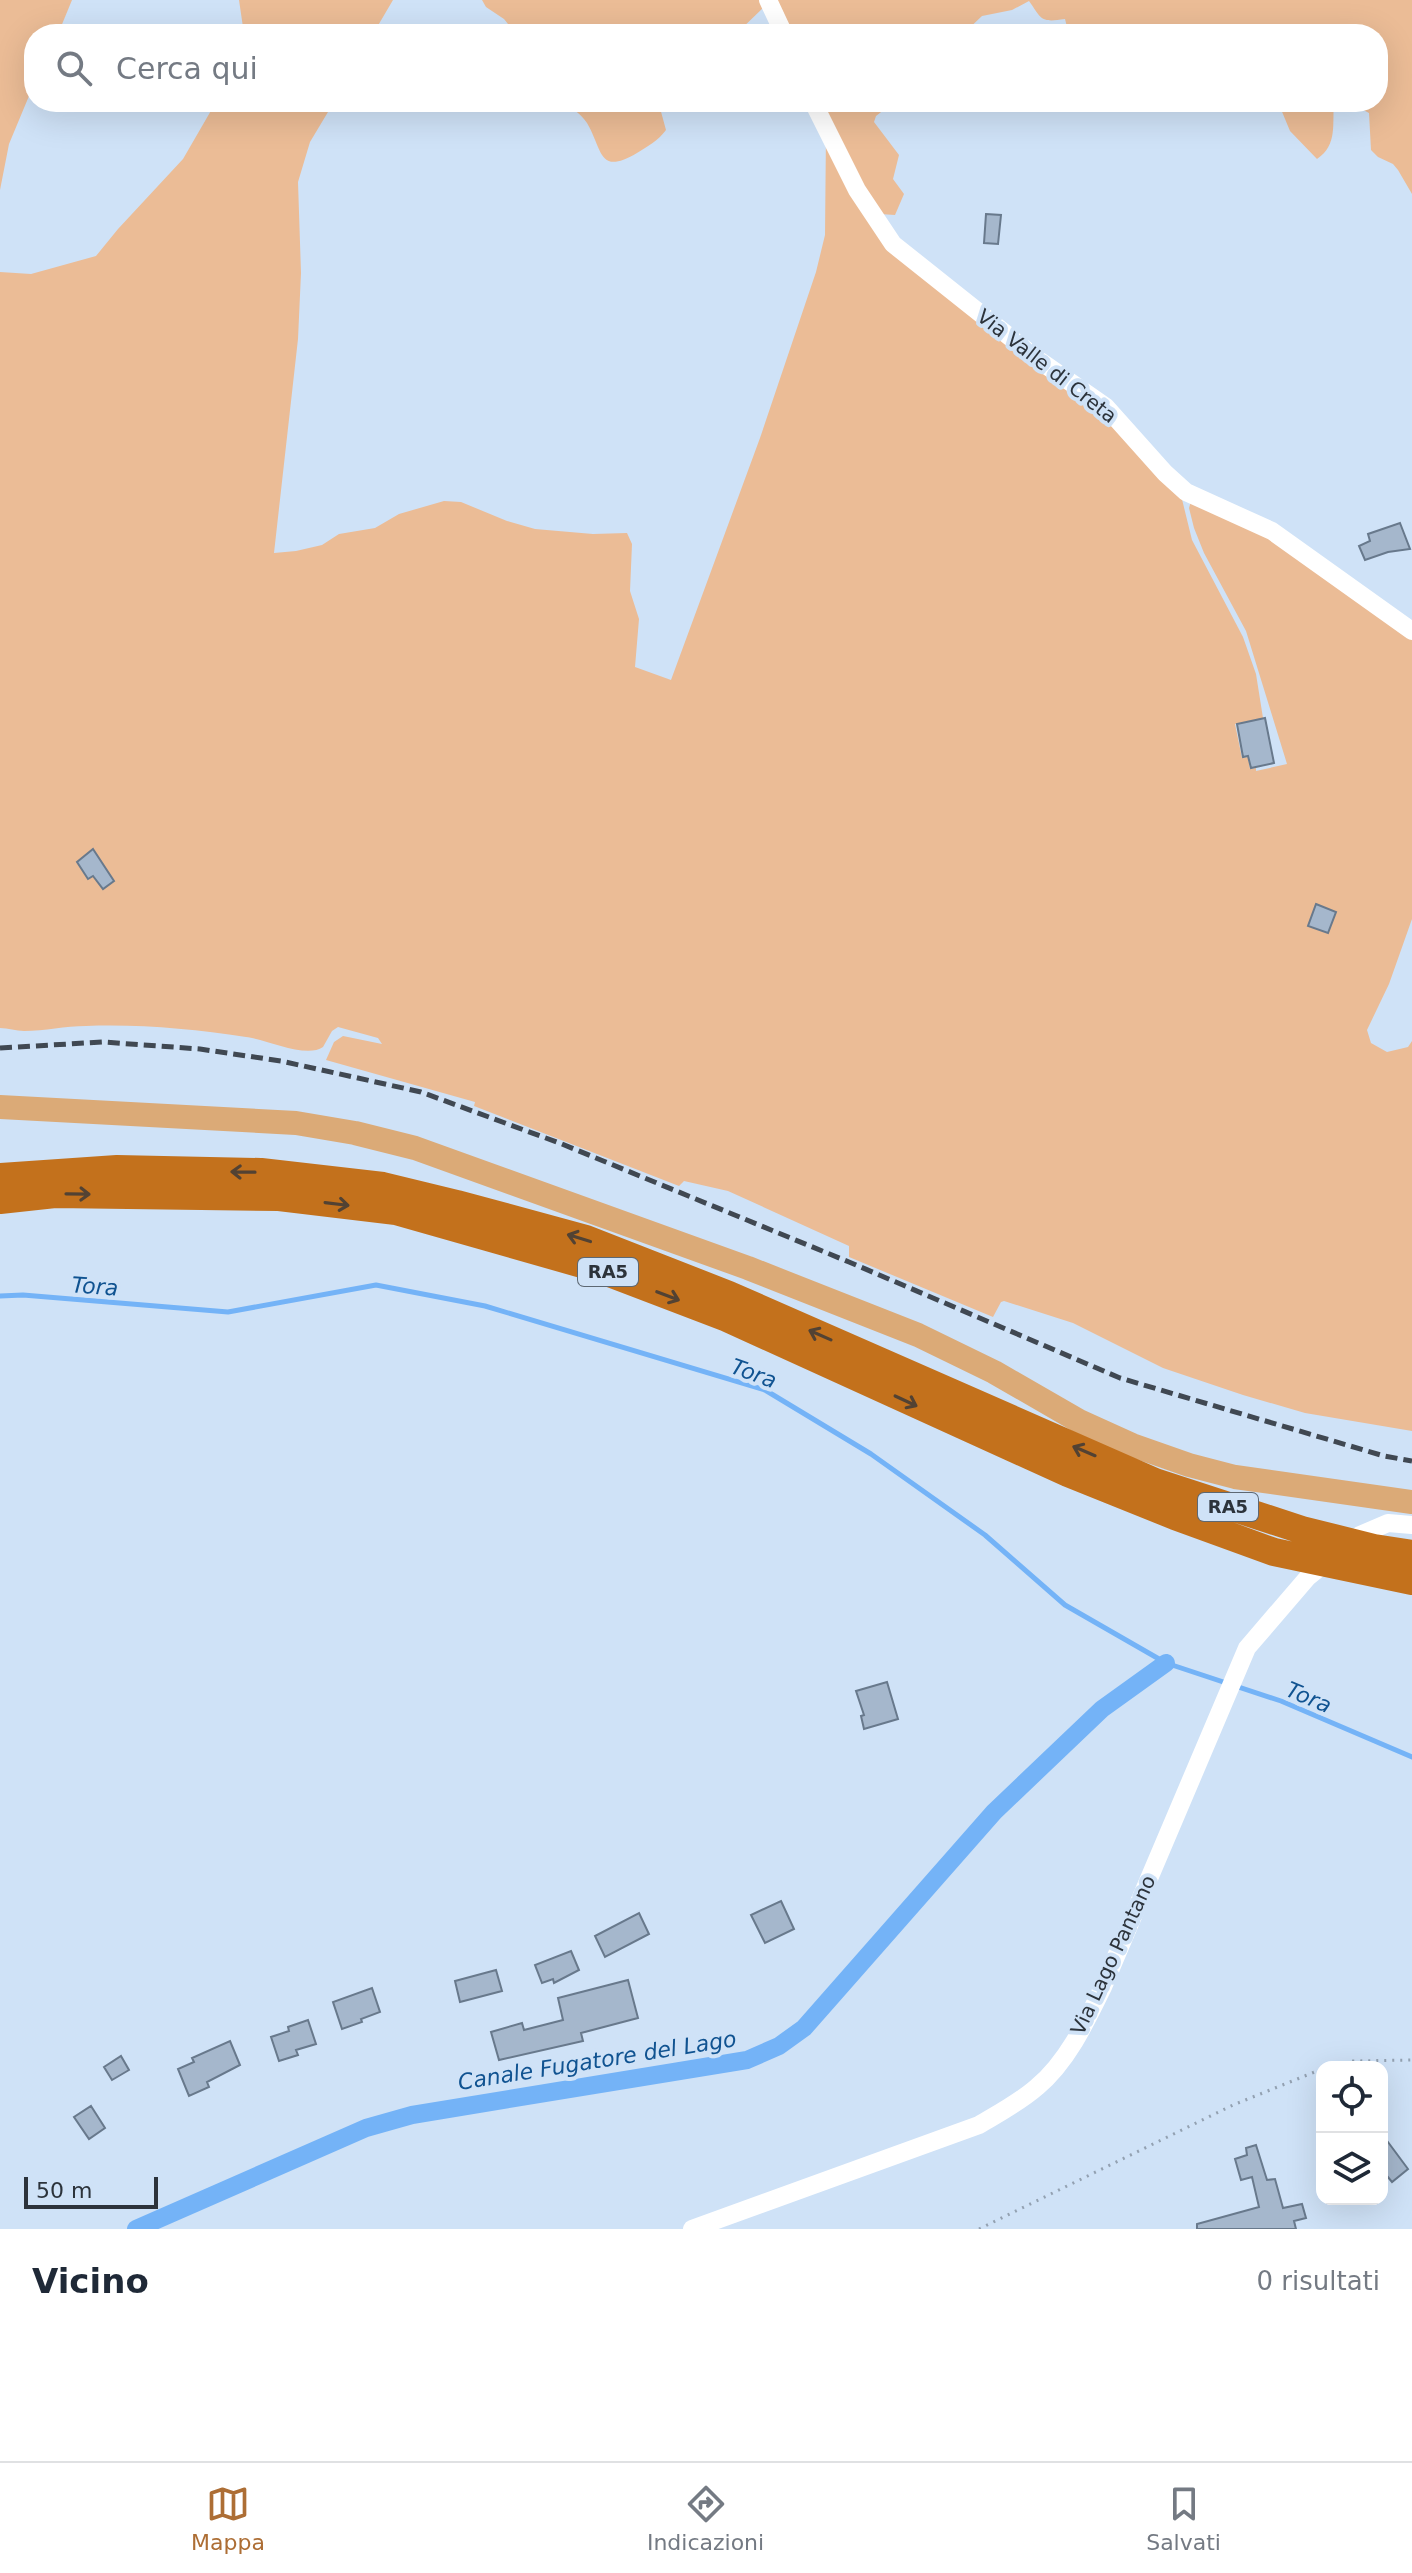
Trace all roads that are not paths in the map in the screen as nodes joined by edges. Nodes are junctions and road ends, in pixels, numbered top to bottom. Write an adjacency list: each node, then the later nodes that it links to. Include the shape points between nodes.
1 (768, 0): 2 (street)
2 (779, 24)
3 (818, 112): 4 (street, Via Valle di Creta, via 857,190 893,244 1106,407 1186,492 1272,531)
4 (1412, 631)
5 (0, 1107): 8 (main road, via 296,1123 415,1148 918,1335 1132,1445 1235,1477)
6 (0, 1177): 10 (highway, RA5, one-way to 6, via 1302,1530 1155,1482 729,1295 586,1239 457,1204 383,1186 261,1172 117,1169)
7 (0, 1200): 11 (highway, RA5, one-way to 11, via 55,1194 279,1197 396,1211 460,1228 596,1268 727,1318 1175,1516 1274,1552)
8 (1412, 1502)
9 (1412, 1525): 12 (street, Via Lago Pantano, via 1388,1523 1360,1535 1308,1577 1247,1648 1090,2013 1040,2085 979,2125)
10 (1412, 1554)
11 (1412, 1581)
12 (692, 2229)

